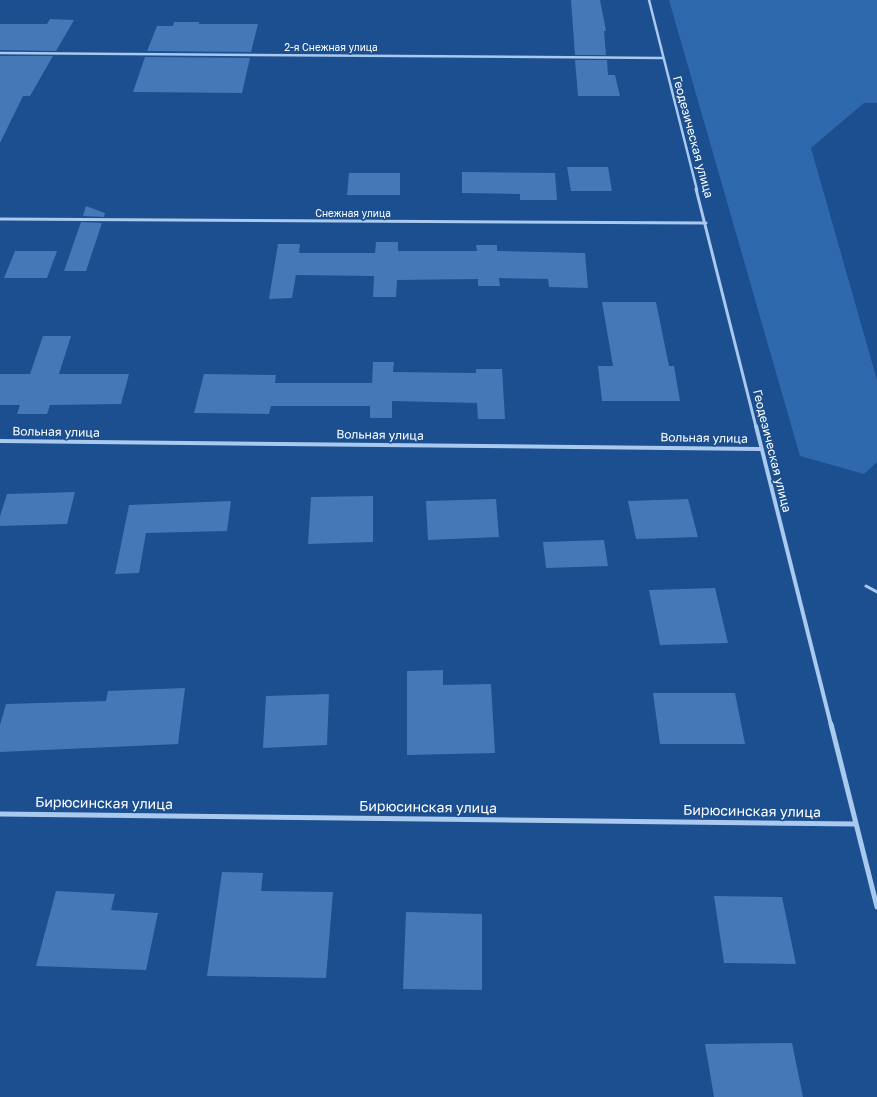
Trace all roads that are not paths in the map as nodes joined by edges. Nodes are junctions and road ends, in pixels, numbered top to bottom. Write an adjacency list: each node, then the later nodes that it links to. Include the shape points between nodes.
1 (648, 0): 3 (street, Геодезическая улица)
2 (0, 53): 3 (street, 2-я Снежная улица)
3 (662, 58): 5 (street, Геодезическая улица)
4 (0, 219): 5 (street, Снежная улица)
5 (706, 223): 7 (street, Геодезическая улица)
6 (0, 441): 7 (street, Вольная улица)
7 (760, 449): 11 (street, Геодезическая улица)
8 (866, 586): 9 (lane)
9 (877, 592)
10 (0, 814): 11 (street, Бирюсинская улица)
11 (856, 824): 12 (street, Геодезическая улица)
12 (877, 907)

